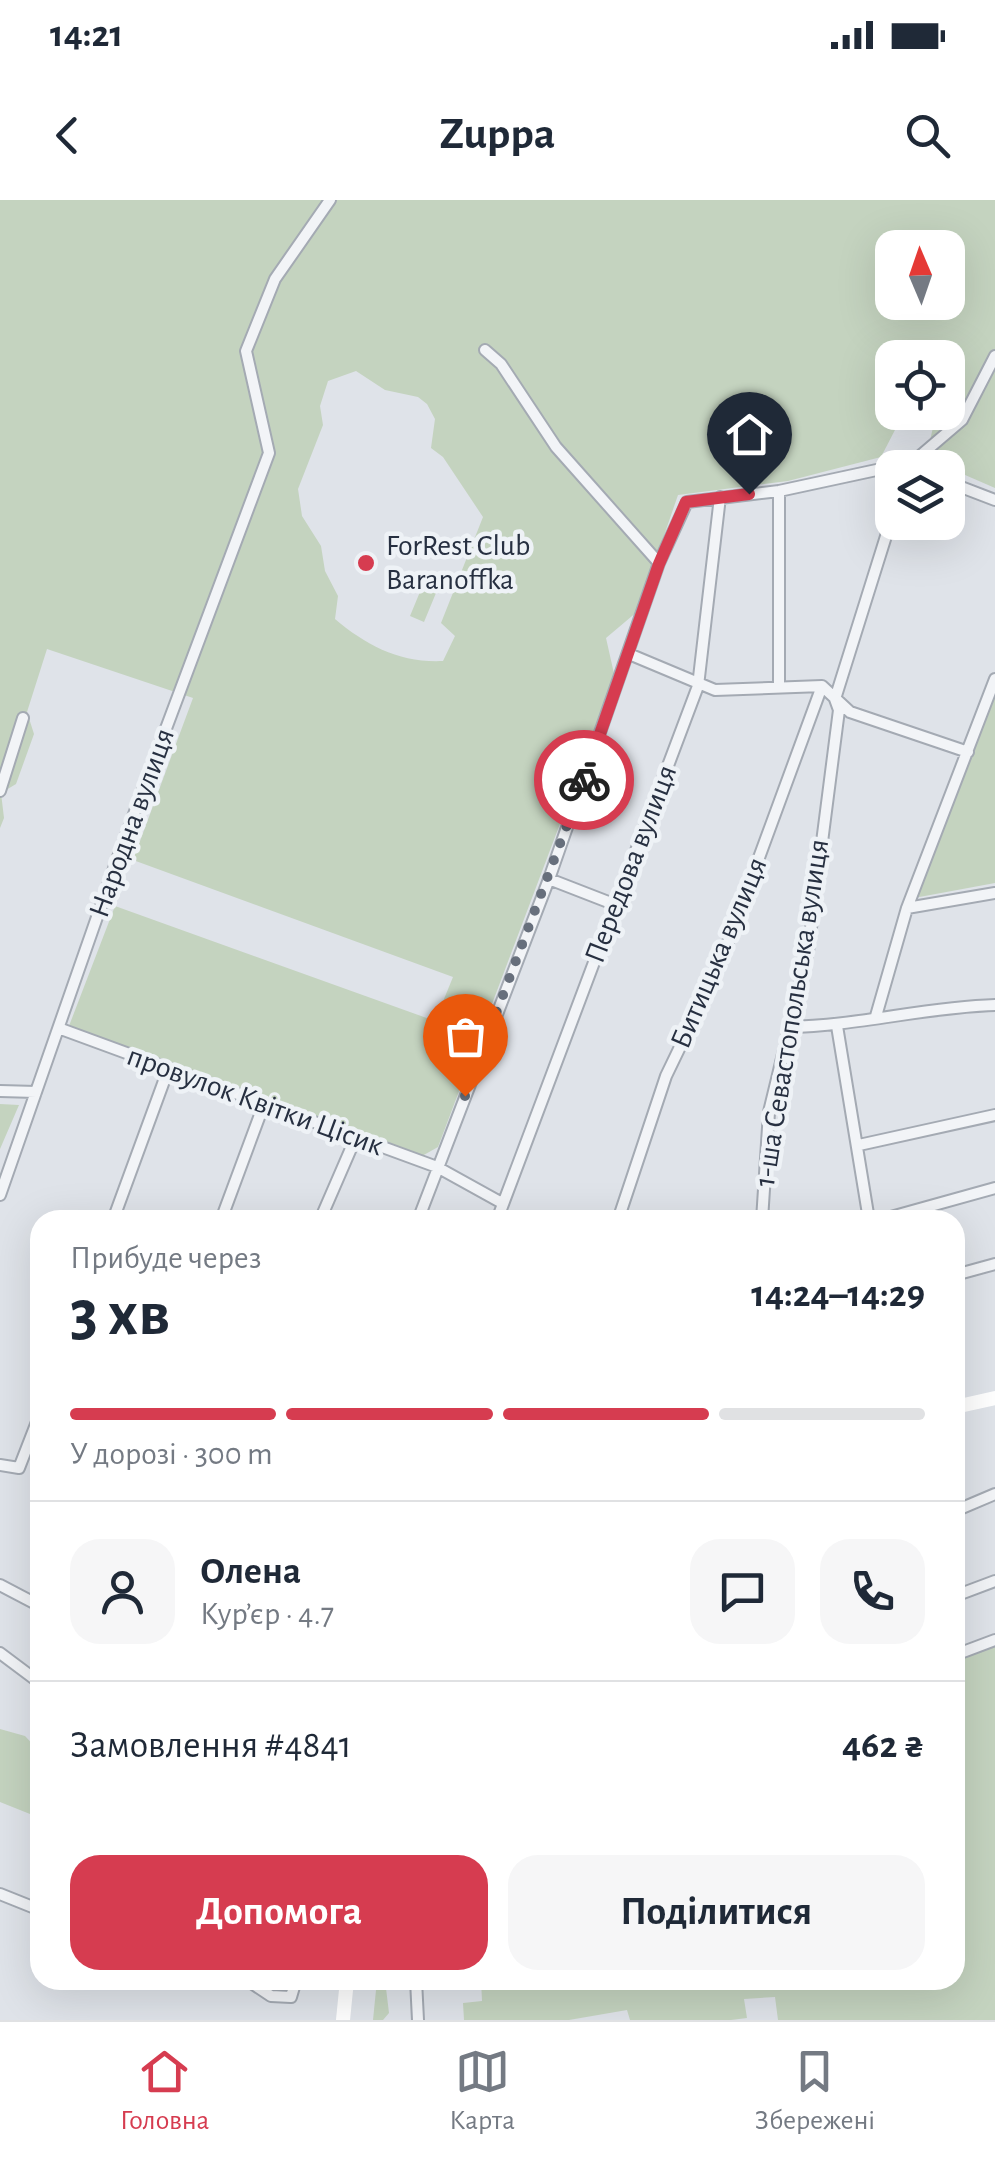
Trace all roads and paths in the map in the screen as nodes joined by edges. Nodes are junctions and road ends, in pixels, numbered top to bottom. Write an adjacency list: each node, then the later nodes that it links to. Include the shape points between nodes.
1 (330, 200): 29 (street, Народна вулиця, via 275,280 246,351 269,453)
2 (485, 350): 11 (street, via 556,447)
3 (995, 356): 4 (street, via 962,420)
4 (929, 450)
5 (875, 473): 7 (street)
6 (965, 489): 9 (street)
7 (778, 491): 8 (street); 15 (street)
8 (720, 497): 11 (street, via 686,502); 14 (street, Передова вулиця)
9 (995, 500)
10 (885, 540): 17 (street, 1-ша Севастопольська вулиця)
11 (659, 564): 12 (street)
12 (629, 654): 14 (street); 21 (street)
13 (995, 679): 19 (street)
14 (698, 686): 15 (street); 23 (street, Передова вулиця)
15 (779, 686): 16 (street)
16 (822, 686): 17 (street); 46 (street, Битицька вулиця, via 720,964 666,1076)
17 (836, 699): 19 (street, via 850,712); 28 (street, 1-ша Севастопольська вулиця, via 808,950)
18 (23, 718): 20 (street)
19 (968, 752): 24 (street)
20 (0, 792)
21 (549, 880): 23 (street); 37 (street)
22 (995, 893): 24 (street)
23 (616, 904): 40 (street, Передова вулиця)
24 (907, 908): 26 (street)
25 (995, 1005): 26 (street)
26 (876, 1016): 27 (street)
27 (837, 1026): 28 (street); 36 (street)
28 (788, 1027): 47 (street, 1-ша Севастопольська вулиця, via 770,1112)
29 (61, 1029): 30 (street, провулок Квітки Цісик); 32 (street, Народна вулиця)
30 (168, 1070): 33 (street, провулок Квітки Цісик); 41 (street)
31 (0, 1091): 32 (street)
32 (36, 1092): 39 (street, Народна вулиця)
33 (264, 1104): 35 (street, провулок Квітки Цісик); 42 (street)
34 (995, 1115): 36 (street)
35 (356, 1138): 37 (street, провулок Квітки Цісик); 43 (street)
36 (860, 1144): 48 (street)
37 (437, 1168): 40 (street, провулок Квітки Цісик); 44 (street)
38 (995, 1188): 49 (street)
39 (0, 1196)
40 (502, 1203): 45 (street, Передова вулиця)
41 (117, 1210)
42 (225, 1210)
43 (324, 1210)
44 (422, 1210)
45 (500, 1210)
46 (621, 1210)
47 (763, 1210)
48 (868, 1210)
49 (916, 1210)
50 (995, 1264): 51 (street)
51 (965, 1273)
52 (995, 1398): 53 (main road)
53 (965, 1405)
54 (30, 1440): 55 (street, via 19,1468)
55 (0, 1465)
56 (995, 1494): 57 (street)
57 (965, 1507)
58 (995, 1581): 60 (street)
59 (0, 1585): 61 (street)
60 (965, 1592)
61 (30, 1601)
62 (995, 1640): 63 (street)
63 (965, 1651)
64 (0, 1653): 65 (street)
65 (30, 1675)
66 (0, 1894): 67 (street)
67 (30, 1906)
68 (262, 1990): 69 (street, via 291,1997)
69 (293, 1990)
70 (345, 1990): 72 (main road)
71 (416, 1990): 73 (street)
72 (343, 2020)
73 (418, 2020)

